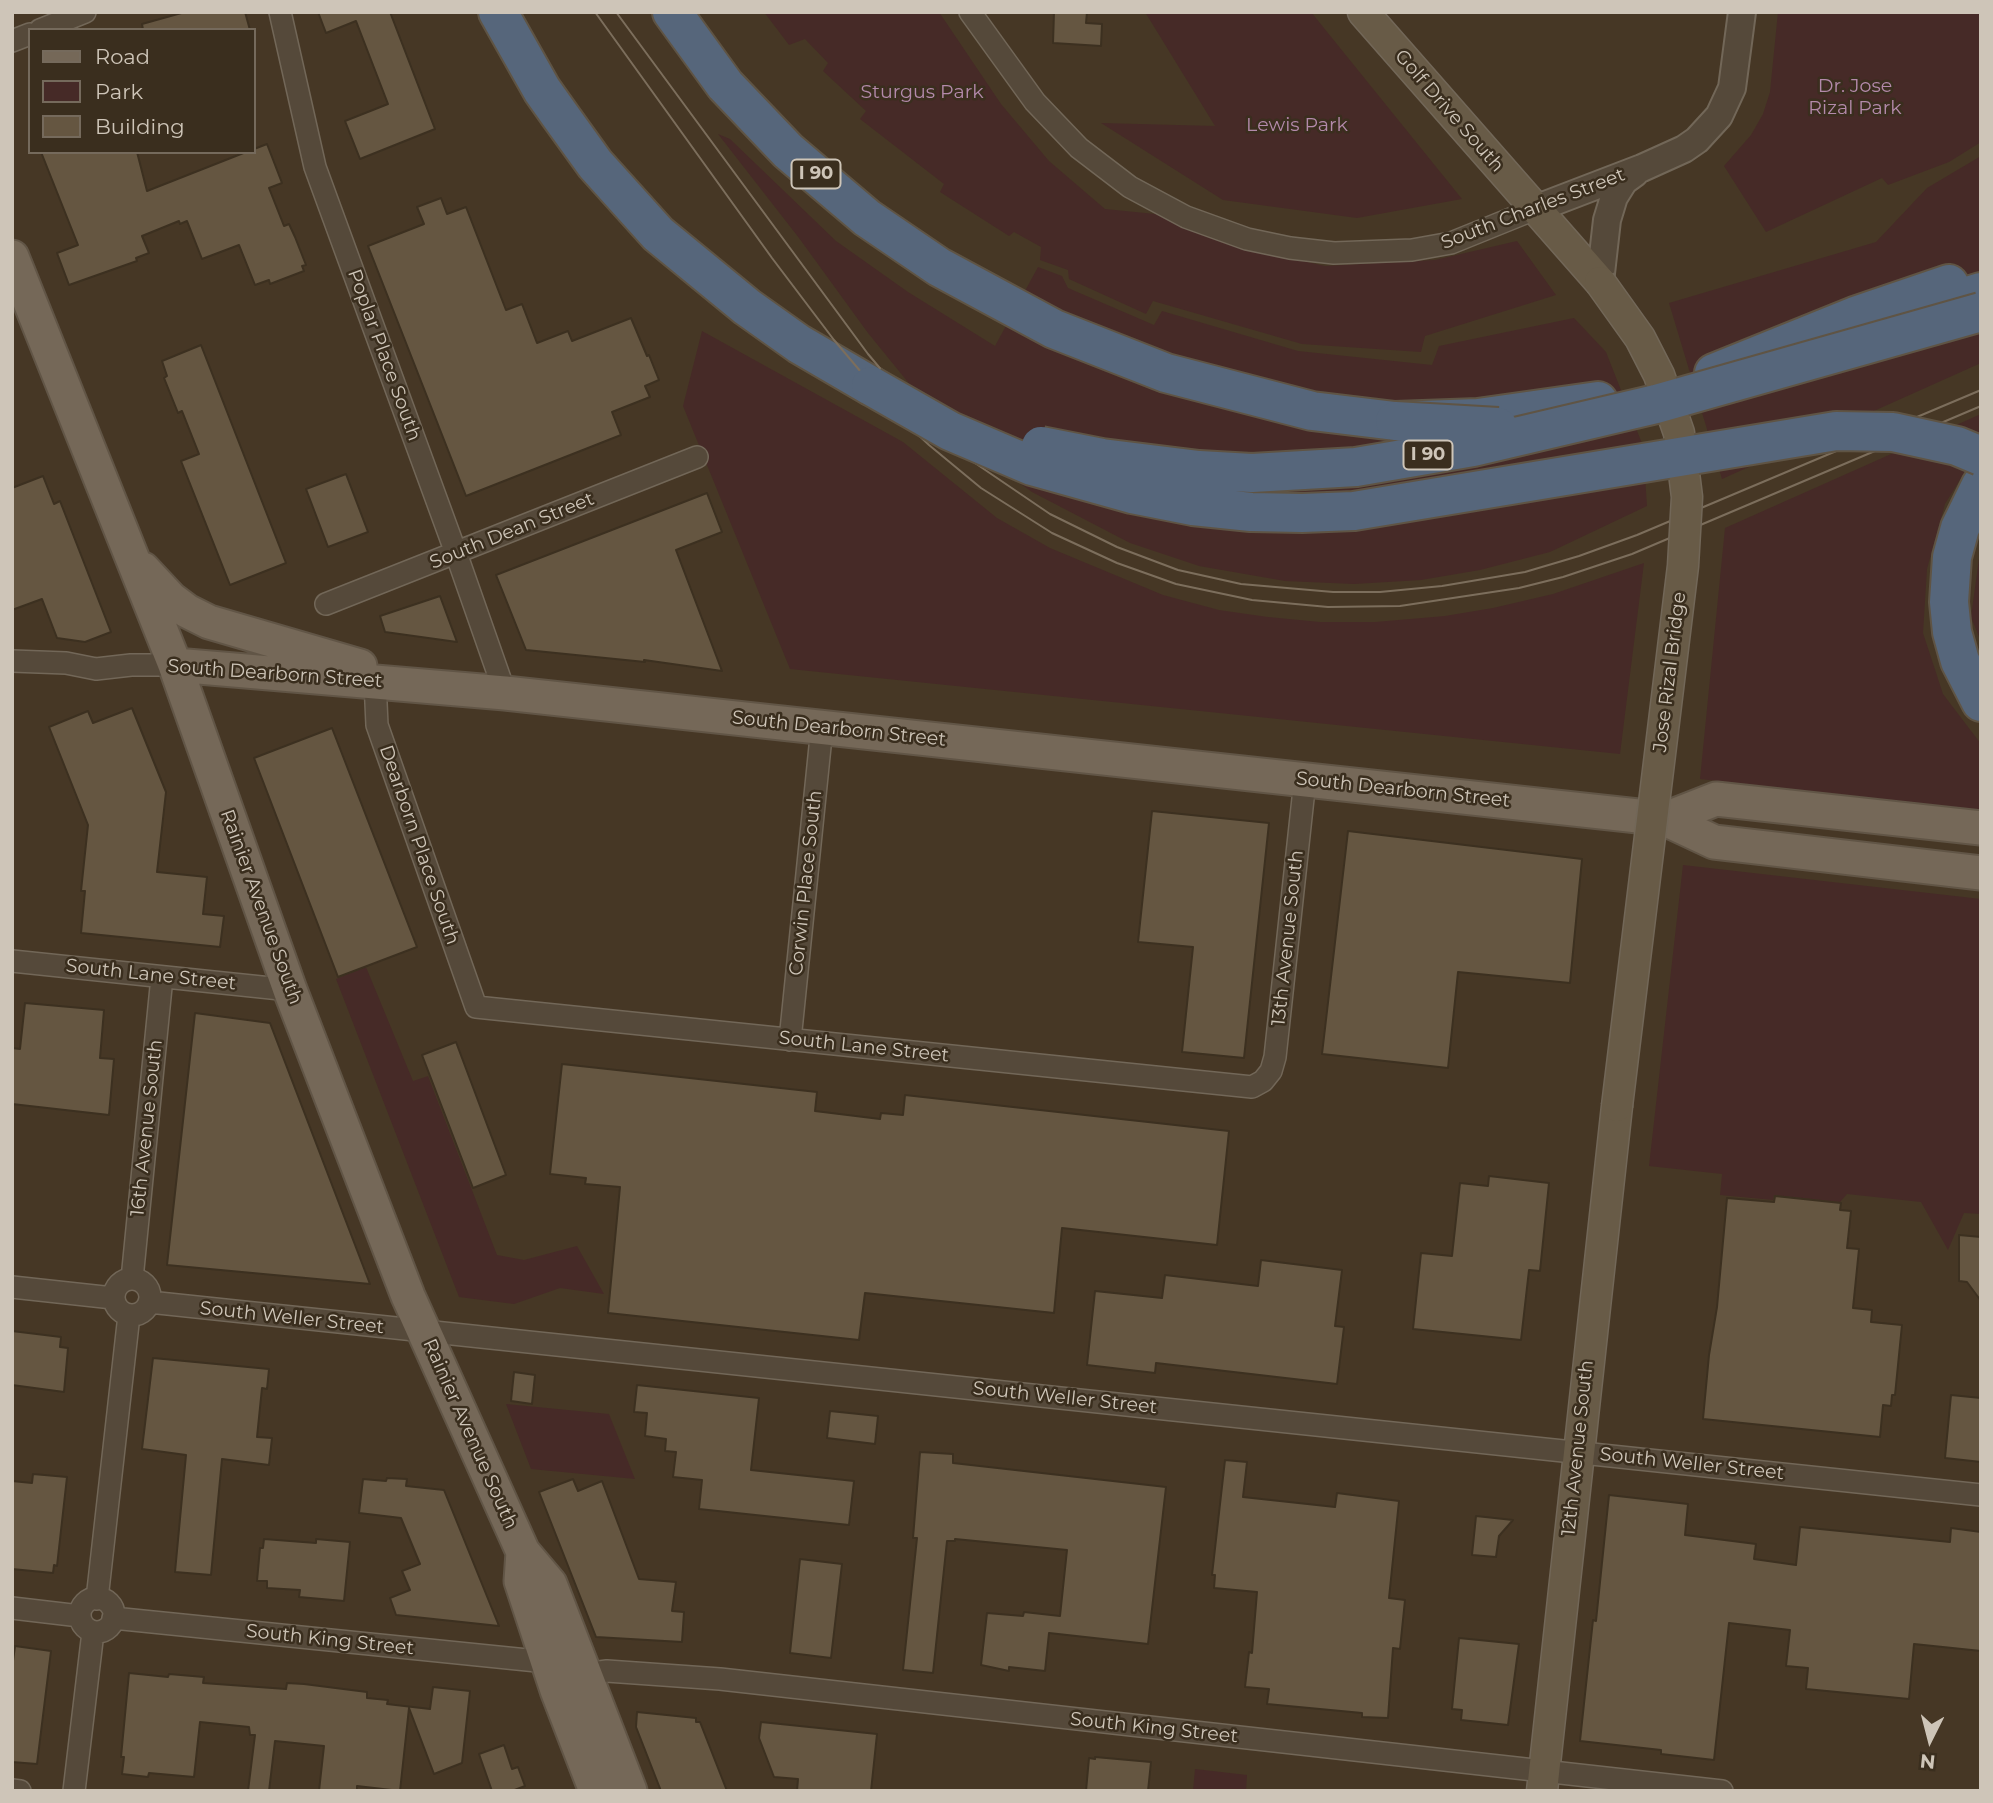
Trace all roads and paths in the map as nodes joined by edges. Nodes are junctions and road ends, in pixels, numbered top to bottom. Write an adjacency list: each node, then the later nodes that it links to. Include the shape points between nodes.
1 (85, 12): 8 (street)
2 (279, 12): 24 (street, Poplar Place South, via 315,167)
3 (498, 12): 18 (highway, I 90, via 542,90 595,164 634,208 683,256 747,307)
4 (672, 12): 19 (highway, I 90, via 725,85 788,151 867,218 939,267 1054,329 1167,373 1312,411)
5 (970, 12): 10 (street, South Charles Street, via 1035,102 1079,148 1130,187 1186,218 1247,239 1334,253 1412,250 1451,243)
6 (1363, 12): 10 (main road, Golf Drive South)
7 (1742, 12): 9 (street, South Charles Street, via 1732,88 1718,116 1684,149)
8 (45, 28)
9 (1642, 168): 10 (street, South Charles Street); 12 (street, via 1624,181 1614,197)
10 (1535, 209): 12 (main road)
11 (12, 257): 23 (main road, Rainier Avenue South)
12 (1595, 265): 43 (main road, Jose Rizal Bridge, bridge, via 1659,375 1678,433 1687,497 1683,566)
13 (1981, 273): 17 (highway, via 1855,316)
14 (1981, 292): 17 (highway, I 90)
15 (1981, 312): 18 (highway, I 90, bridge, via 1545,431 1356,467 1298,471 1199,470 1056,450 966,424)
16 (1981, 328): 19 (highway, bridge, via 1621,423 1538,428)
17 (1714, 373): 19 (highway, I 90, bridge, via 1554,409)
18 (871, 386): 20 (highway, bridge, via 950,431 1032,466 1132,494 1251,512 1354,511 1836,431 1893,432)
19 (1395, 421)
20 (1981, 456)
21 (697, 457): 24 (street, South Dean Street)
22 (1981, 485): 31 (highway, via 1952,557 1949,602 1960,661)
23 (130, 553): 27 (main road, Rainier Avenue South); 29 (main road, via 171,599 209,622)
24 (456, 553): 25 (street, South Dean Street); 30 (street, Poplar Place South)
25 (326, 604)
26 (12, 661): 27 (street, South Dearborn Street, via 96,669)
27 (175, 665): 28 (main road, South Dearborn Street); 39 (main road, Rainier Avenue South)
28 (375, 681): 29 (main road, South Dearborn Street); 40 (street, Dearborn Place South, via 377,725)
29 (430, 686): 30 (main road, South Dearborn Street)
30 (505, 693): 32 (main road, South Dearborn Street)
31 (1981, 702)
32 (822, 727): 33 (main road, South Dearborn Street); 41 (street, Corwin Place South)
33 (1305, 779): 34 (main road, South Dearborn Street); 42 (street, 13th Avenue South, via 1275,1058 1271,1071)
34 (1665, 819): 35 (main road, South Dearborn Street, via 1716,799); 36 (main road, South Dearborn Street, via 1714,842)
35 (1981, 828)
36 (1981, 873)
37 (12, 961): 38 (street, South Lane Street)
38 (162, 977): 39 (street, South Lane Street); 44 (street, 16th Avenue South)
39 (290, 990): 49 (main road, Rainier Avenue South)
40 (476, 1007): 41 (street, South Lane Street)
41 (790, 1040): 42 (street, South Lane Street)
42 (1252, 1087)
43 (1617, 1106): 50 (main road, 12th Avenue South)
44 (132, 1279): 46 (street, via 120,1282); 47 (street, via 146,1286)
45 (12, 1287): 46 (street)
46 (113, 1298): 48 (street, via 119,1310)
47 (149, 1302): 48 (street, via 142,1312); 49 (street, South Weller Street)
48 (129, 1315): 53 (street)
49 (423, 1332): 50 (street, South Weller Street); 52 (main road, Rainier Avenue South)
50 (1577, 1451): 51 (street, South Weller Street); 60 (main road, 12th Avenue South)
51 (1981, 1495)
52 (523, 1552): 56 (main road, Rainier Avenue South, via 521,1581); 59 (main road, Rainier Avenue South, via 550,1584)
53 (97, 1599): 55 (street, via 111,1606); 57 (street, via 83,1605)
54 (12, 1608): 57 (street)
55 (113, 1618): 57 (street, via 106,1629); 58 (street, South King Street)
56 (534, 1621): 58 (main road, Rainier Avenue South); 59 (main road, via 548,1626 566,1667)
57 (86, 1624): 63 (street)
58 (547, 1662): 64 (main road, Rainier Avenue South)
59 (586, 1674): 60 (street, South King Street, via 607,1671 719,1679); 65 (main road, Rainier Avenue South)
60 (1543, 1781): 66 (street, South King Street)
61 (12, 1790): 62 (street)
62 (20, 1791)
63 (74, 1791)
64 (596, 1791)
65 (630, 1791)
66 (1722, 1791)

